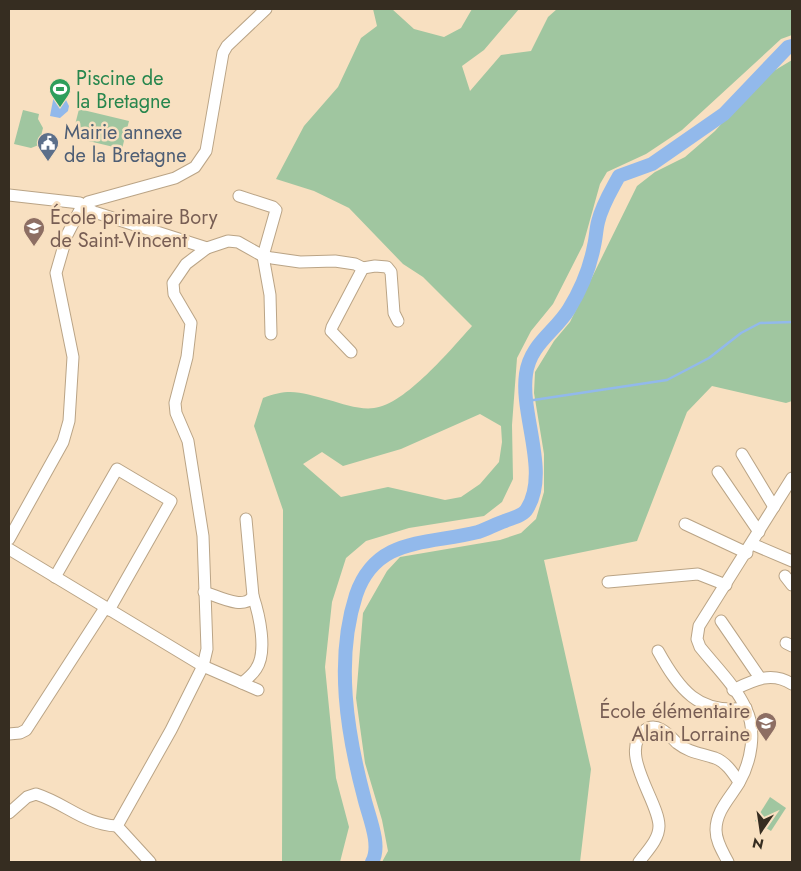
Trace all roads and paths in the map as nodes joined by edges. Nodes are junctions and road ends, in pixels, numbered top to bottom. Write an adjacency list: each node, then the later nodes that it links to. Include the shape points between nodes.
1 (266, 9): 4 (street, via 223,53 206,151 195,167 175,178)
2 (9, 195): 4 (street)
3 (239, 196): 6 (street, via 276,210)
4 (84, 204): 5 (street, via 94,212); 18 (street, via 67,235 56,273 73,357 69,421 63,442)
5 (207, 248): 6 (street, via 228,241 238,242); 25 (street, via 186,264 173,283 174,294 191,323 187,357 175,403 192,457 203,536)
6 (263, 256): 7 (street, via 300,262 335,261); 9 (street, via 270,295)
7 (363, 268): 8 (street, via 387,267 391,272 394,313); 10 (street, via 331,331)
8 (398, 321)
9 (271, 334)
10 (351, 352)
11 (742, 454): 14 (street)
12 (718, 472): 17 (street)
13 (792, 478): 14 (street)
14 (774, 507): 17 (street)
15 (246, 519): 26 (street)
16 (685, 524): 20 (street)
17 (759, 532): 20 (street)
18 (9, 539)
19 (9, 549): 22 (street)
20 (749, 549): 21 (street); 24 (street)
21 (792, 561)
22 (55, 577): 27 (street); 27 (street, via 117,469 172,501)
23 (608, 582): 24 (street, via 698,574)
24 (726, 584): 35 (street, via 699,626 697,639)
25 (204, 592): 26 (street, via 243,604); 30 (street, via 207,649)
26 (253, 596): 32 (street, via 260,615 261,645 257,668)
27 (107, 609): 30 (street); 37 (street, via 26,730)
28 (721, 621): 31 (street)
29 (658, 651): 36 (street, via 674,680 689,695 709,707)
30 (203, 666): 32 (street); 40 (street)
31 (760, 678): 33 (street, via 773,676); 35 (street)
32 (242, 683): 34 (street)
33 (792, 684)
34 (258, 690)
35 (733, 690): 36 (street)
36 (746, 708): 38 (street, via 752,738 748,762)
37 (9, 734)
38 (739, 782): 42 (street, via 728,766 716,758 687,751 662,729 652,727 645,730 639,737 636,754 638,771 658,812 659,828 656,839); 43 (street, via 716,825 716,838)
39 (9, 813): 40 (street, via 27,797 36,794 86,820)
40 (117, 826): 41 (street)
41 (150, 862)
42 (639, 862)
43 (728, 862)

